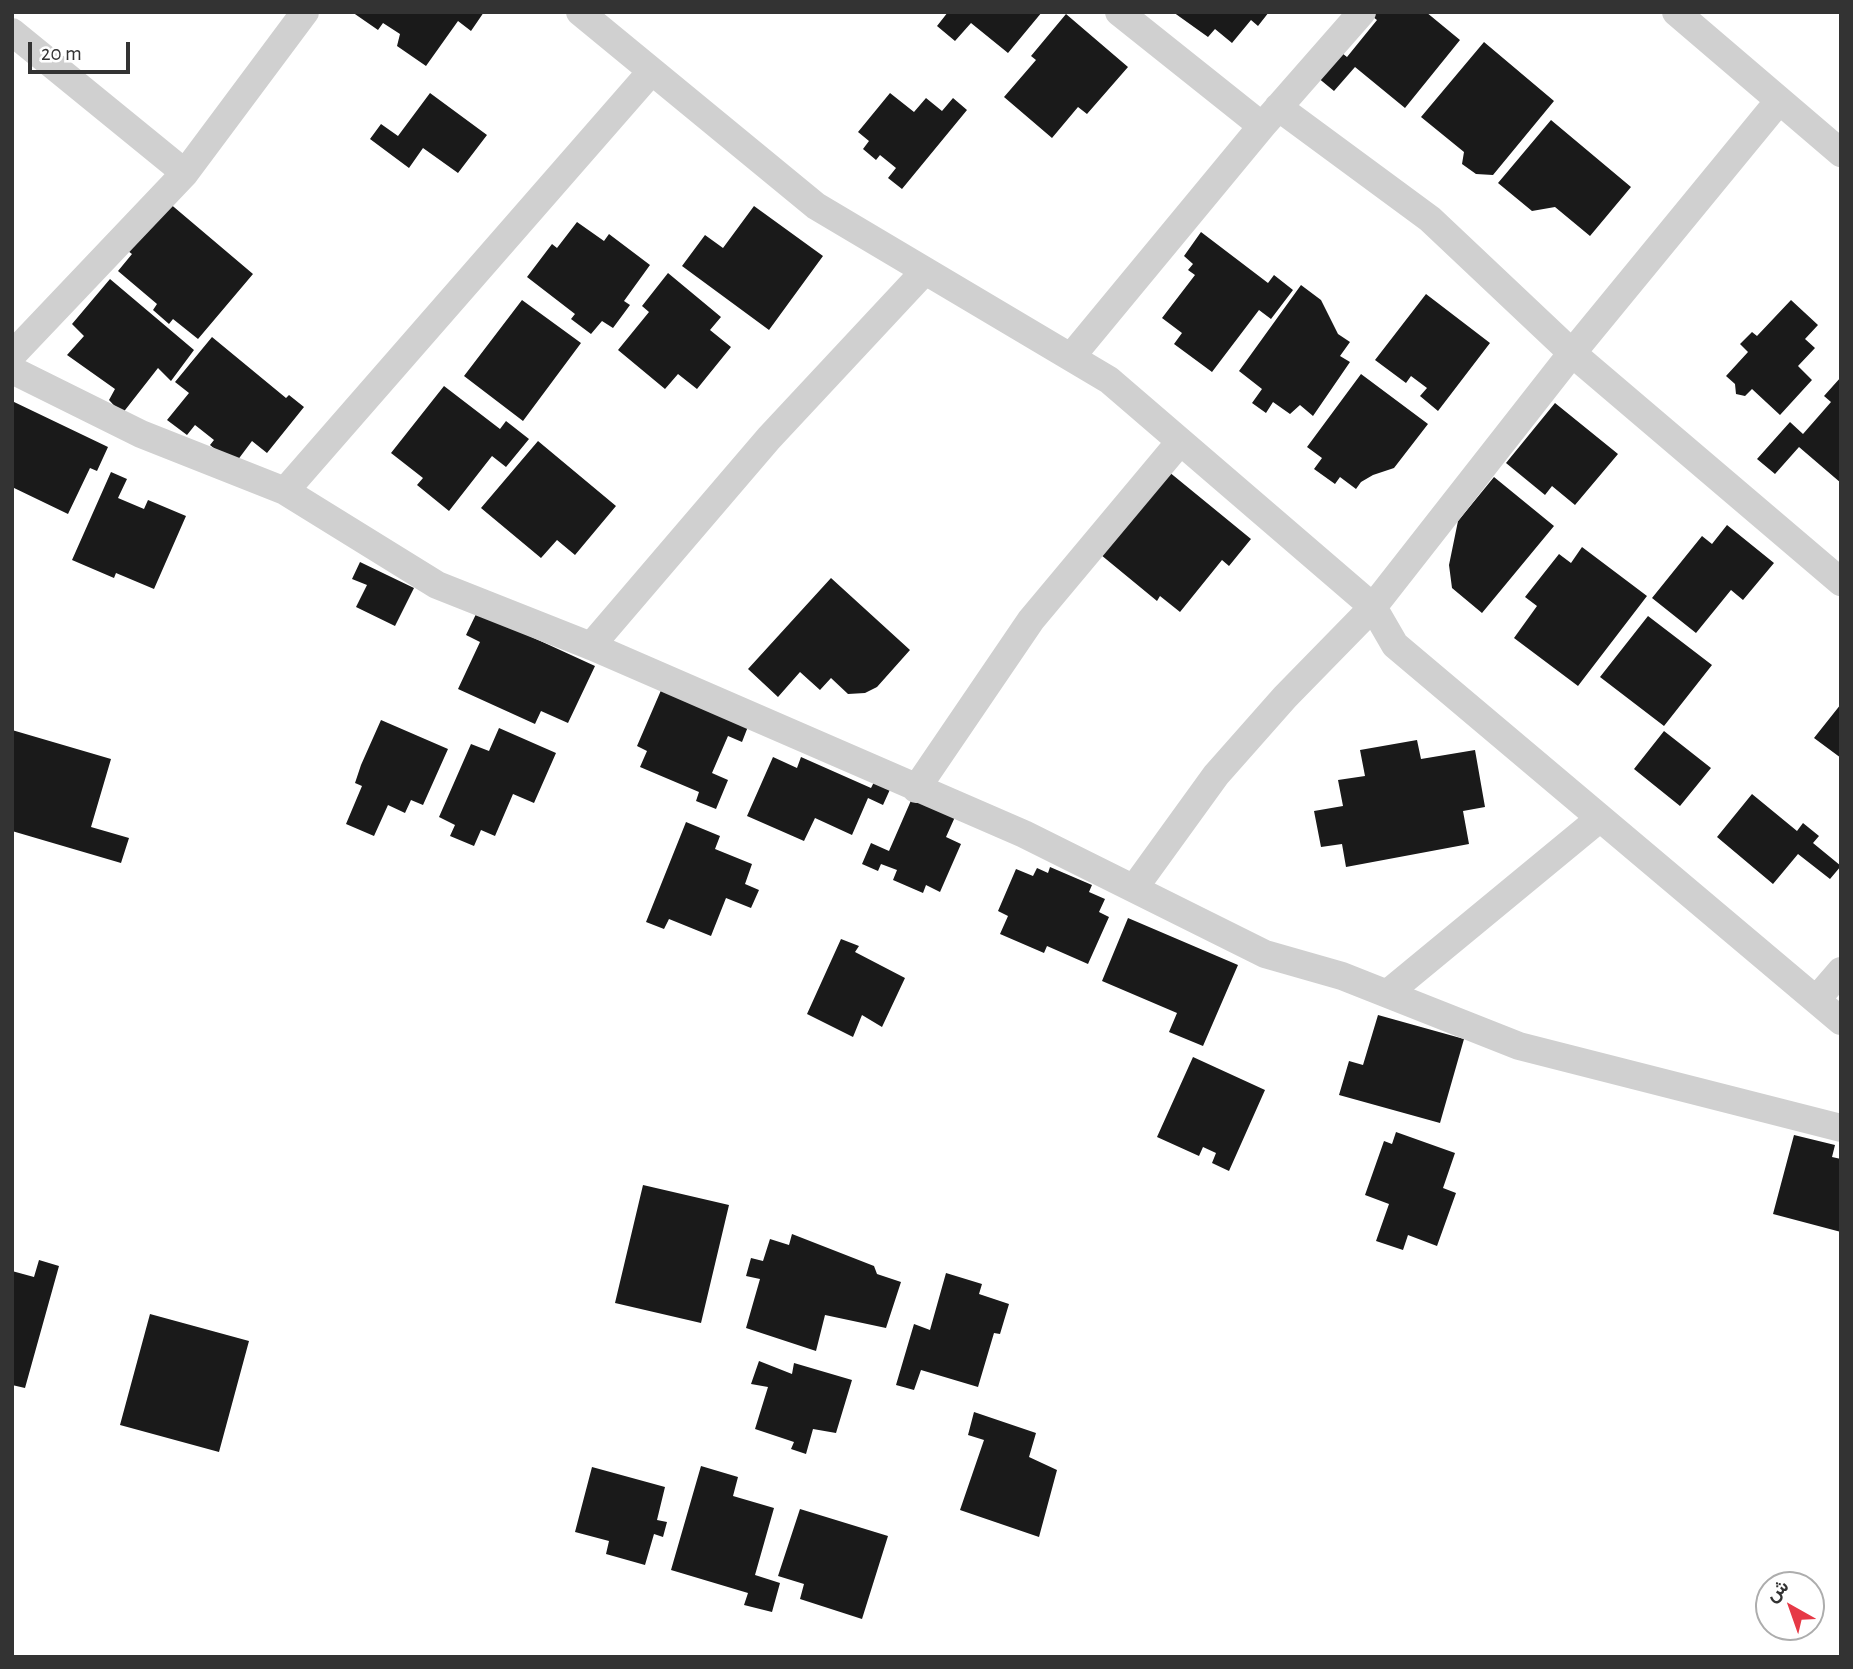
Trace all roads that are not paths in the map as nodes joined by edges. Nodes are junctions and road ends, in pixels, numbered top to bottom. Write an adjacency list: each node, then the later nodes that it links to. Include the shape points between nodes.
1 (305, 12): 11 (street)
2 (580, 12): 7 (street)
3 (1119, 12): 9 (street)
4 (1363, 12): 9 (street)
5 (1676, 12): 8 (street)
6 (12, 32): 11 (street)
7 (650, 73): 12 (street, via 816,206); 18 (street)
8 (1778, 102): 10 (street); 13 (street)
9 (1270, 116): 13 (street, via 1430,219); 15 (street)
10 (1841, 153)
11 (185, 173): 14 (street)
12 (923, 272): 15 (street); 21 (street, via 769,438)
13 (1572, 353): 19 (street); 20 (street)
14 (12, 355)
15 (1072, 358): 17 (street, via 1109,380)
16 (12, 370): 18 (street, via 141,434)
17 (1179, 443): 20 (street); 22 (street, via 1031,620)
18 (285, 491): 21 (street, via 437,585)
19 (1841, 582)
20 (1373, 607): 23 (street, via 1395,645); 24 (street, via 1216,775)
21 (591, 646): 22 (street)
22 (916, 789): 24 (street)
23 (1599, 819): 26 (street); 27 (street)
24 (1135, 887): 26 (street, via 1265,954)
25 (1841, 971): 27 (street)
26 (1388, 993): 29 (street, via 1520,1046)
27 (1816, 1000): 28 (street)
28 (1841, 1021)
29 (1841, 1128)

